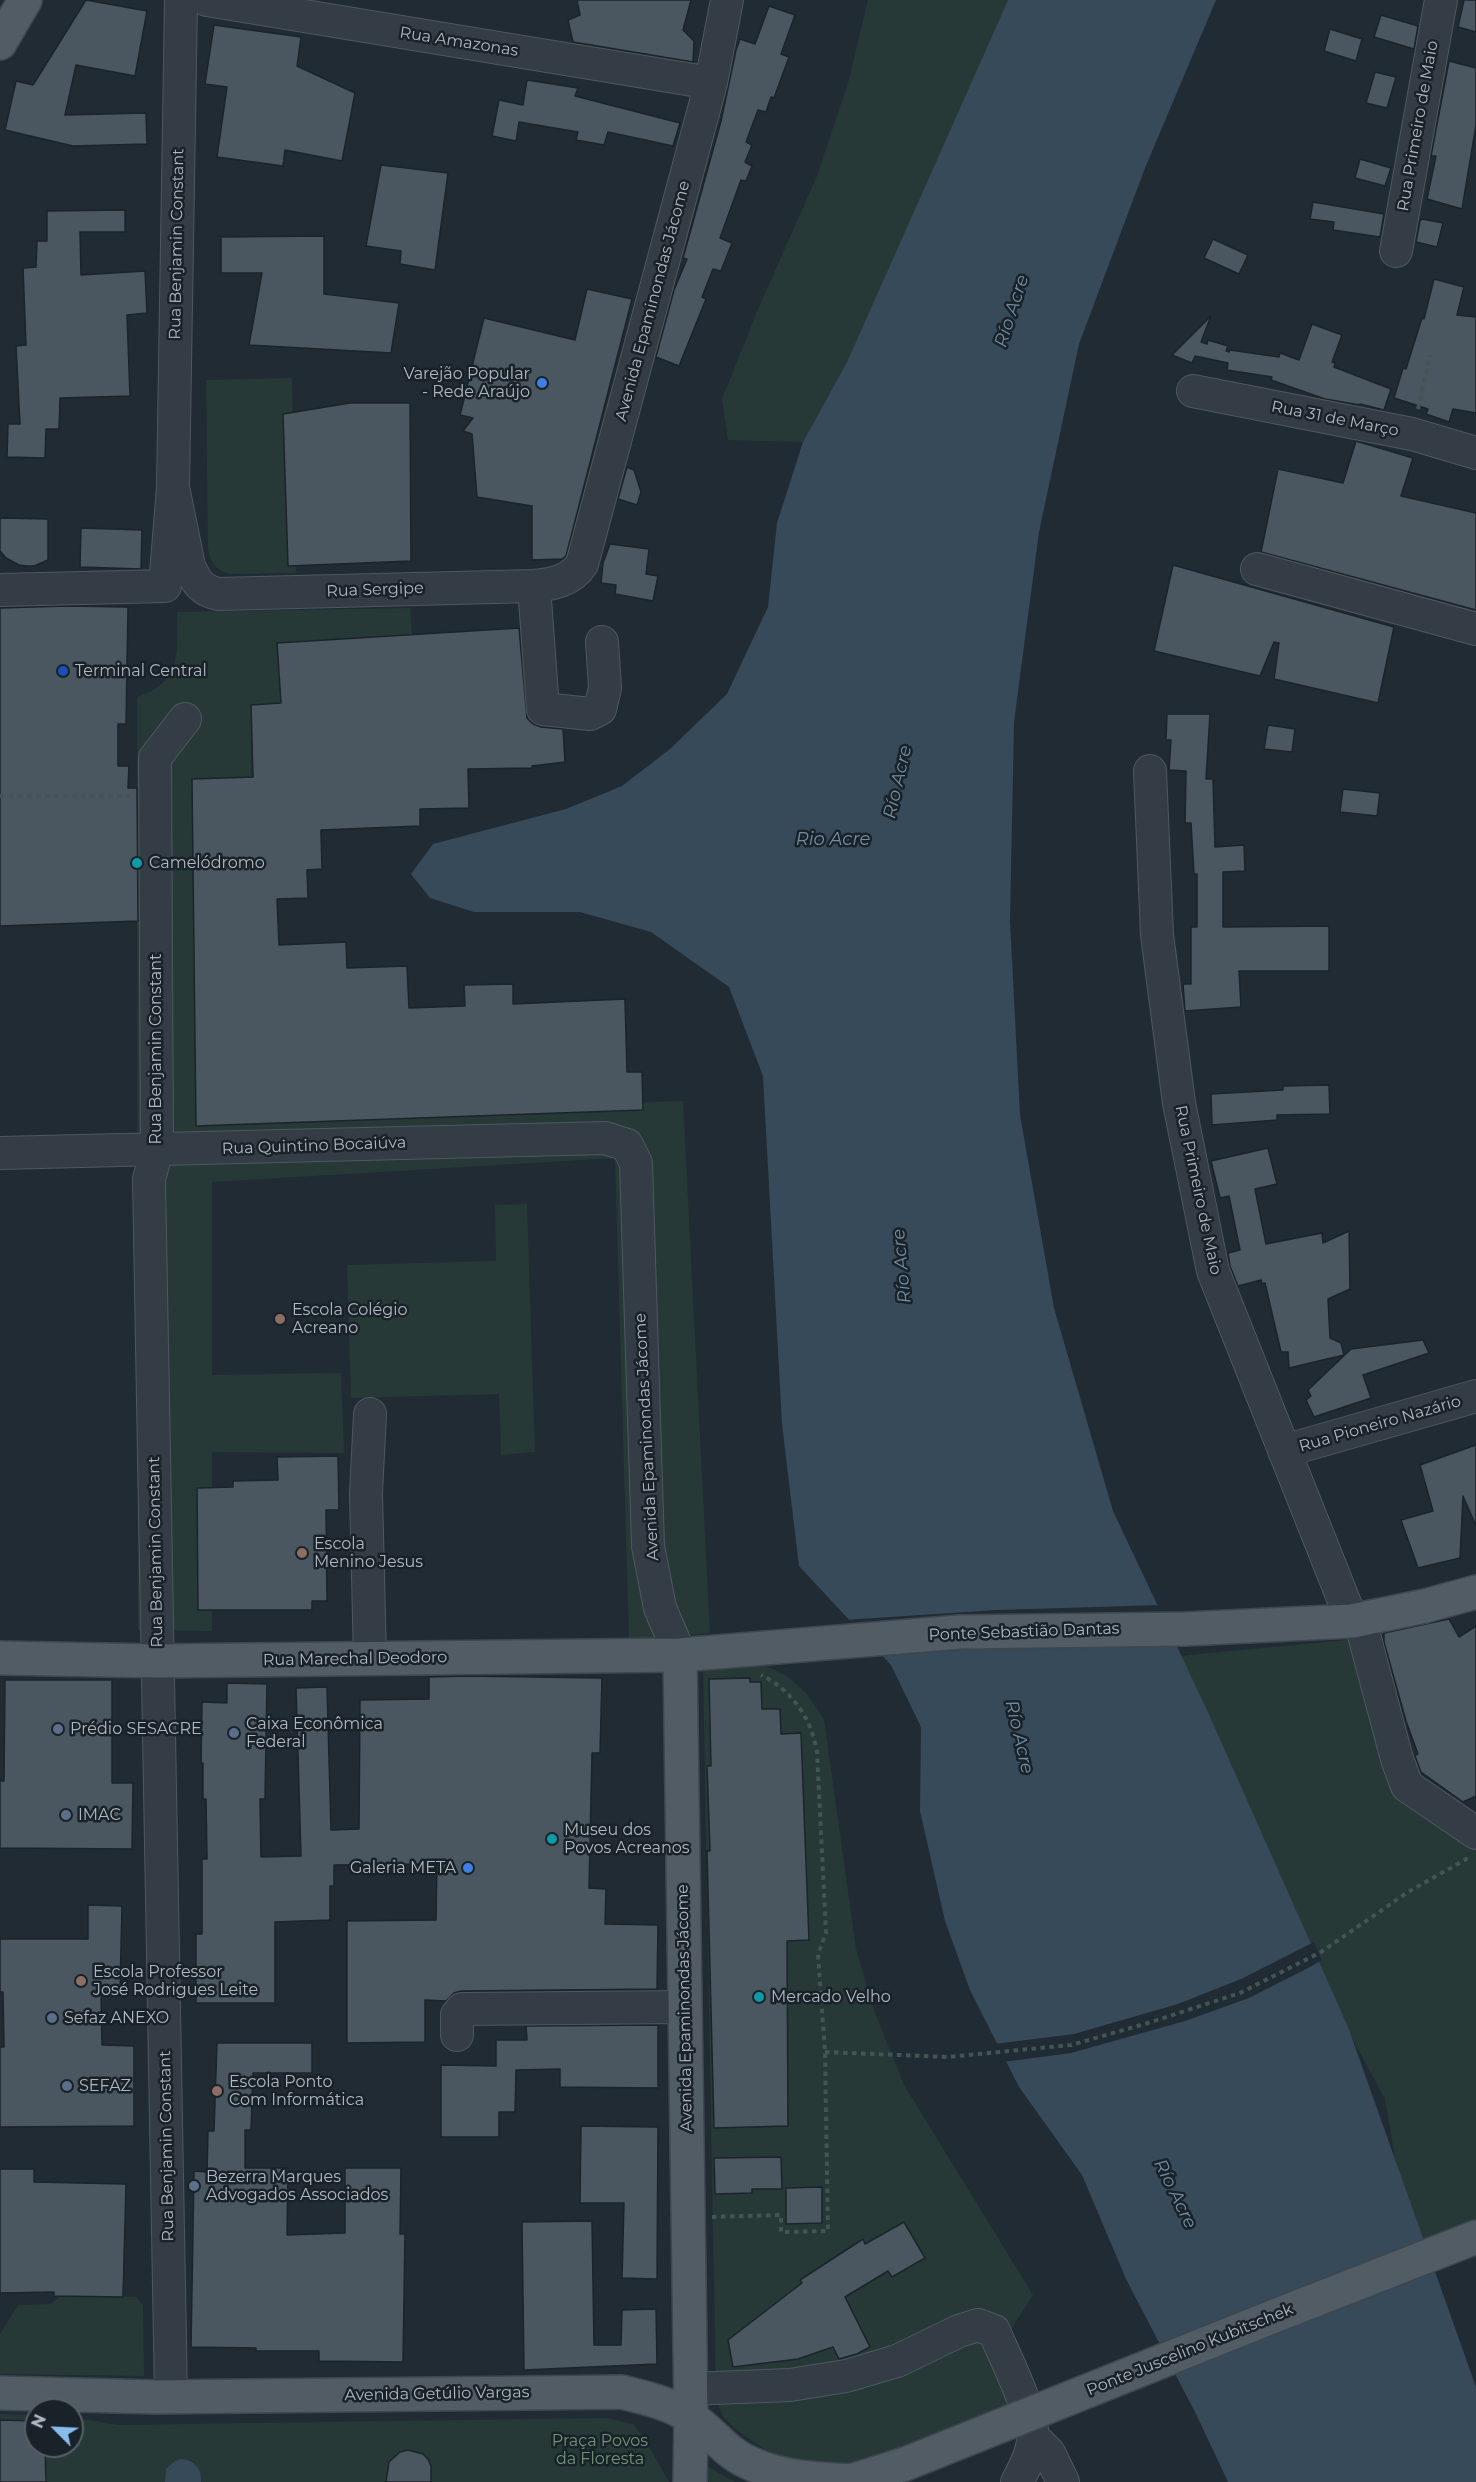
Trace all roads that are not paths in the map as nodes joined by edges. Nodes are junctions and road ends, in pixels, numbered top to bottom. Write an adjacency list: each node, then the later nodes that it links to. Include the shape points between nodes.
1 (25, 0): 6 (main road)
2 (181, 0): 11 (street, Rua Benjamin Constant)
3 (207, 0): 7 (street, Rua Amazonas)
4 (727, 0): 7 (street, Avenida Epaminondas Jácome)
5 (1441, 0): 8 (street, Rua Primeiro de Maio)
6 (0, 43)
7 (711, 83): 13 (street, Avenida Epaminondas Jácome, via 582,564 575,575)
8 (1396, 251)
9 (1193, 391): 10 (street, Rua 31 de Março, via 1412,434)
10 (1476, 453)
11 (173, 487): 14 (street, Rua Benjamin Constant, via 189,566); 15 (street, Rua Benjamin Constant, via 165,586)
12 (1257, 569): 16 (street)
13 (543, 585): 14 (street, Rua Sergipe, via 218,594); 17 (street, via 543,709 590,714 600,709 605,688)
14 (200, 587)
15 (0, 590)
16 (1476, 628)
17 (602, 642)
18 (185, 719): 21 (street, Rua Benjamin Constant, via 155,758)
19 (1150, 771): 25 (street, Rua Primeiro de Maio, via 1157,935 1179,1103 1213,1271)
20 (627, 1145): 21 (street, Rua Quintino Bocaiúva, via 605,1138); 28 (street, Avenida Epaminondas Jácome, via 636,1163 648,1546 660,1608)
21 (156, 1150): 22 (street, Rua Quintino Bocaiúva); 31 (street, Rua Benjamin Constant, via 149,1179)
22 (0, 1153)
23 (1476, 1396): 25 (street, Rua Pioneiro Nazário)
24 (370, 1414): 30 (street, via 366,1493)
25 (1284, 1451): 27 (street, Rua Primeiro de Maio)
26 (1476, 1592): 27 (main road, Ponte Sebastião Dantas)
27 (1350, 1621): 28 (main road, Ponte Sebastião Dantas, via 1186,1629 960,1632); 32 (street, Rua Primeiro de Maio, via 1407,1786)
28 (695, 1654): 30 (main road, Rua Marechal Deodoro); 33 (main road, Avenida Epaminondas Jácome)
29 (0, 1658): 31 (main road, Rua Marechal Deodoro)
30 (370, 1659): 31 (main road, Rua Marechal Deodoro)
31 (158, 1661): 37 (street, Rua Benjamin Constant)
32 (1475, 1837)
33 (685, 2007): 34 (street, via 462,2009 457,2015); 38 (main road, Avenida Epaminondas Jácome)
34 (457, 2035)
35 (1476, 2237): 40 (main road, Ponte Juscelino Kubitschek, bridge)
36 (0, 2393): 37 (main road, Avenida Getúlio Vargas)
37 (171, 2397): 38 (main road, Avenida Getúlio Vargas, via 622,2392 658,2401)
38 (690, 2403): 39 (street, via 846,2376 897,2361 978,2325 994,2331 1024,2402); 41 (main road, Avenida Epaminondas Jácome); 42 (main road, Avenida Getúlio Vargas, via 730,2452 751,2464 804,2478)
39 (1033, 2437): 43 (street); 44 (street, via 1048,2453)
40 (905, 2464): 42 (main road, Avenida Getúlio Vargas)
41 (690, 2482)
42 (849, 2482)
43 (1017, 2482)
44 (1063, 2482)

